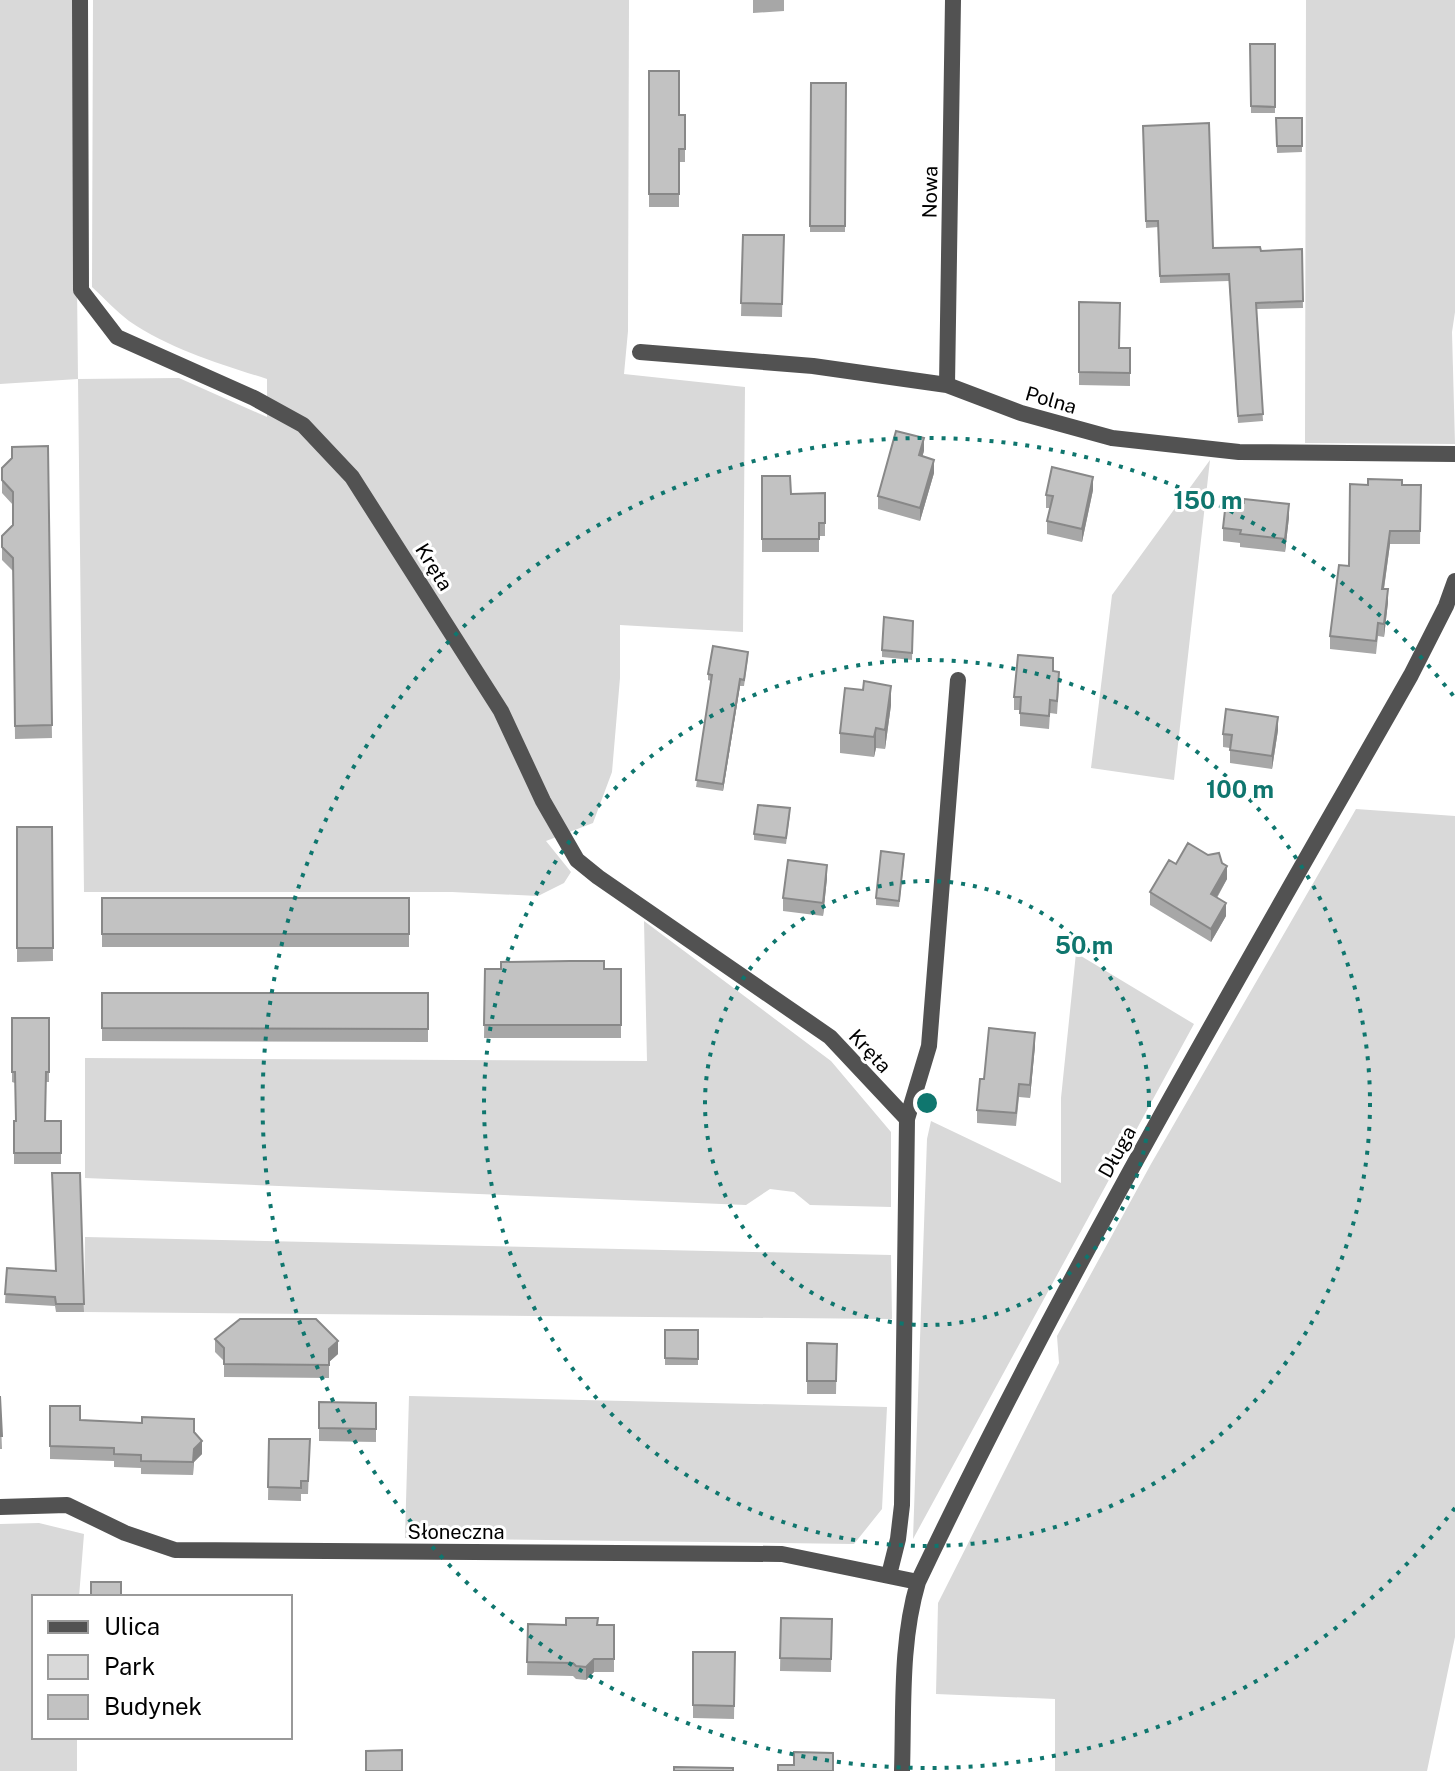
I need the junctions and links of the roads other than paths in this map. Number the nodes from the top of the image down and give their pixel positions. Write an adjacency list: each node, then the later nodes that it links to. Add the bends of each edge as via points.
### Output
1 (80, 0): 8 (street, Kręta, via 81,290 96,312 117,337 303,425 352,477 405,557 501,711 577,860 830,1037)
2 (953, 0): 4 (street, Nowa)
3 (640, 352): 4 (street, Polna, via 813,366)
4 (947, 385): 5 (street, Polna, via 1021,413 1112,438 1239,452)
5 (1455, 454)
6 (1455, 581): 11 (street, Długa, via 1411,675 1027,1362)
7 (958, 680): 8 (street, Kręta, via 929,1046)
8 (907, 1119): 10 (street, Kręta, via 902,1505)
9 (0, 1507): 10 (street, Słoneczna, via 67,1505 175,1550 782,1554)
10 (889, 1575): 11 (street, Słoneczna)
11 (918, 1582): 12 (street, Długa, via 905,1663)
12 (902, 1771)

